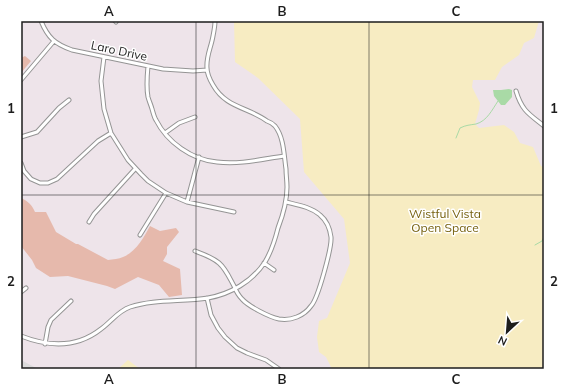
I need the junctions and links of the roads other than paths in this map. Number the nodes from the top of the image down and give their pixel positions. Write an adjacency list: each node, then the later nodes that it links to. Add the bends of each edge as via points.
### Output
1 (41, 21): 3 (street, Laro Drive)
2 (215, 21): 6 (street, via 207,55)
3 (54, 41): 4 (street, Laro Drive, via 72,50); 7 (street)
4 (104, 56): 5 (street, Laro Drive); 12 (street, via 101,81 104,109)
5 (148, 66): 6 (street, Laro Drive, via 178,71); 13 (street, via 148,98 156,120)
6 (207, 70): 15 (street, via 214,87 226,101 260,116 274,126 282,140)
7 (21, 80)
8 (516, 91): 11 (street, via 525,111)
9 (69, 100): 14 (street, via 37,132)
10 (195, 117): 13 (street, via 179,123)
11 (544, 126)
12 (111, 133): 17 (street, via 98,141 57,179 48,183 31,179); 18 (street)
13 (165, 133): 16 (street, via 174,143)
14 (21, 137)
15 (284, 156): 16 (street, via 235,163); 21 (street, via 288,186)
16 (199, 158): 20 (street)
17 (21, 163)
18 (135, 169): 19 (street); 23 (street)
19 (166, 193): 20 (street); 24 (street)
20 (187, 202): 22 (street)
21 (286, 202): 26 (street); 29 (street, via 307,208 321,216 328,225 330,248 316,298 301,316 280,319 247,304)
22 (234, 212)
23 (89, 222)
24 (140, 234)
25 (195, 251): 29 (street, via 220,264)
26 (264, 263): 27 (street); 29 (street, via 252,277)
27 (274, 270)
28 (26, 288): 30 (street)
29 (235, 289): 31 (street)
30 (21, 292)
31 (207, 298): 34 (street, via 138,304 119,313 102,329 87,338 65,344); 35 (street, via 211,315 225,337 237,348 266,360)
32 (70, 301): 34 (street, via 51,320)
33 (21, 336): 34 (street)
34 (45, 344)
35 (279, 369)

